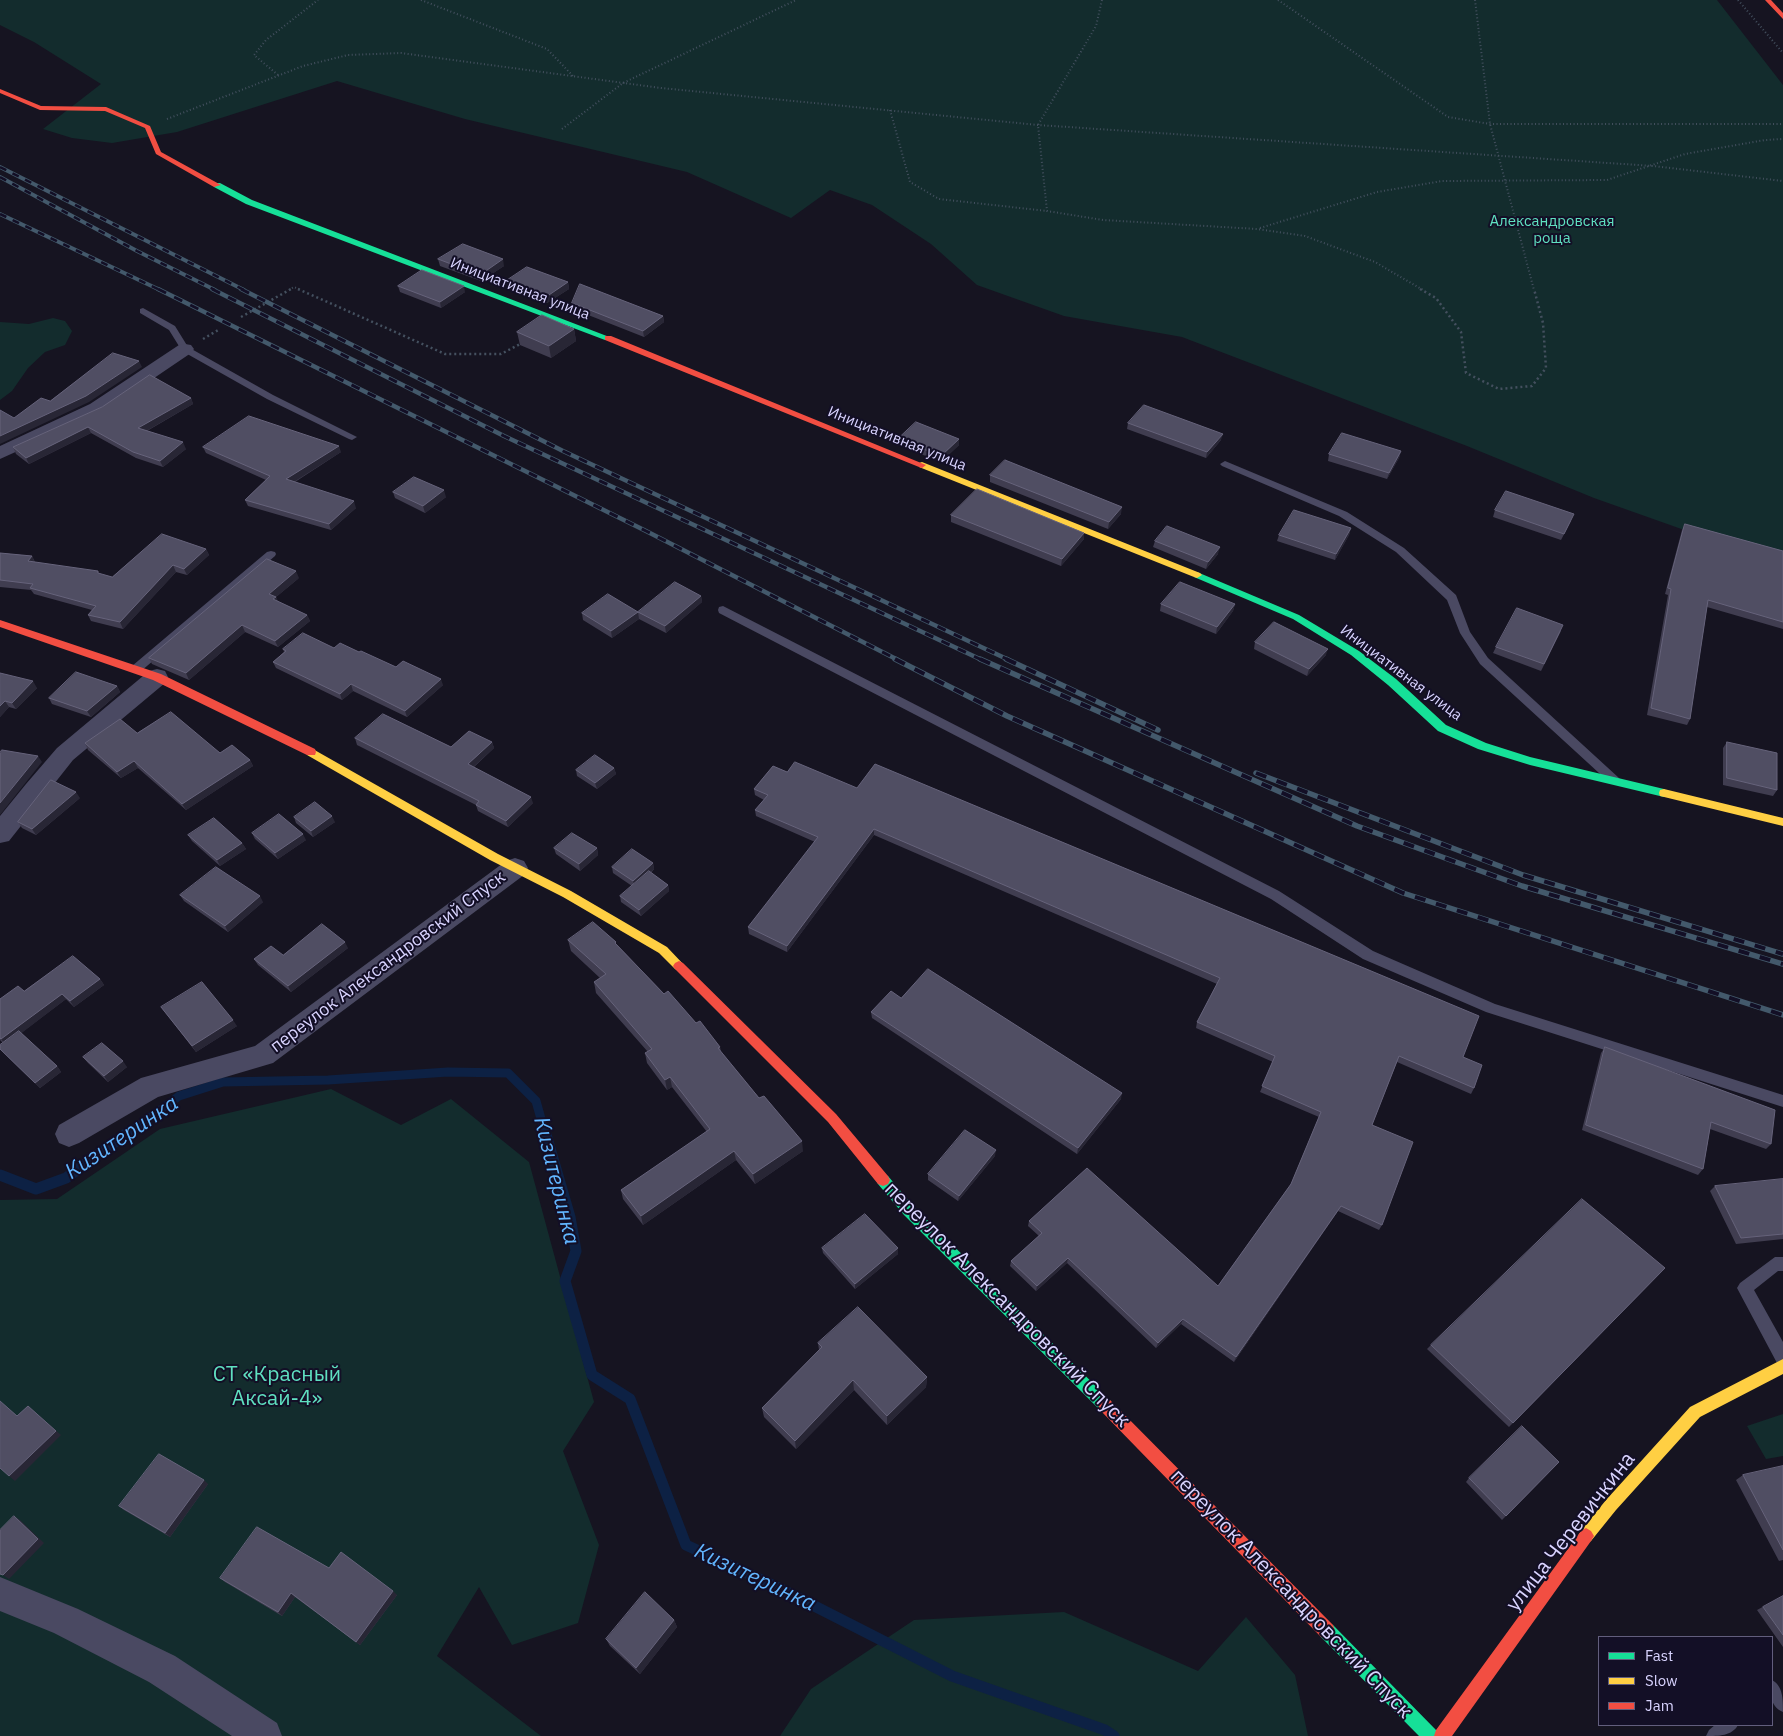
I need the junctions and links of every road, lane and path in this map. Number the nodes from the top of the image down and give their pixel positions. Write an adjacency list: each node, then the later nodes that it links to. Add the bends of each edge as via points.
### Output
1 (318, 0): 11 (path, via 259,45 254,55)
2 (421, 0): 12 (path, via 547,49)
3 (796, 0): 13 (path)
4 (1102, 0): 18 (path, via 1096,26)
5 (1278, 0): 16 (path, via 1448,116)
6 (1475, 0): 16 (path)
7 (1738, 0): 10 (path)
8 (1768, 0): 9 (street)
9 (1783, 17)
10 (1783, 53)
11 (279, 75): 12 (path, via 348,55 401,53); 19 (path)
12 (573, 76): 13 (path)
13 (623, 83): 15 (path); 20 (path)
14 (0, 92): 19 (street, via 40,108 106,110)
15 (890, 110): 18 (path); 26 (path, via 910,182 939,199)
16 (1490, 124): 17 (path); 22 (path)
17 (1783, 124)
18 (1038, 125): 22 (path); 26 (path)
19 (148, 127): 30 (street, Инициативная улица, via 158,153 249,202)
20 (562, 129)
21 (1783, 139): 23 (path, via 1685,154)
22 (1498, 155): 23 (path); 24 (path)
23 (1653, 166): 24 (path, via 1606,180); 25 (path)
24 (1505, 180): 27 (path, via 1442,181 1376,192); 27 (path, via 1543,323 1546,368 1532,386 1499,389 1466,373 1461,332 1436,298 1375,262 1305,236)
25 (1783, 181)
26 (1048, 211): 27 (path, via 1103,220)
27 (1257, 228)
28 (143, 312): 31 (lane, via 172,328)
29 (241, 318): 30 (path, via 294,288 446,354 501,354)
30 (562, 320): 39 (street, Инициативная улица, via 1296,617 1355,653 1442,728 1482,746 1530,761)
31 (185, 349): 32 (lane, via 270,397); 33 (street, via 97,408)
32 (352, 437)
33 (0, 453)
34 (1225, 464): 39 (lane, via 1343,514 1400,550 1452,598 1464,633 1484,661)
35 (271, 554): 38 (lane)
36 (723, 610): 43 (lane, via 1275,895 1368,954 1491,1008)
37 (0, 623): 38 (street, переулок Александровский Спуск)
38 (146, 673): 41 (street, via 66,754); 42 (street, переулок Александровский Спуск, via 302,747)
39 (1616, 782): 40 (street, Инициативная улица)
40 (1783, 822)
41 (0, 834)
42 (515, 868): 44 (street, переулок Александровский Спуск, via 263,1055 151,1087); 53 (street, переулок Александровский Спуск, via 663,950 832,1118 909,1211 1077,1376)
43 (1783, 1101)
44 (69, 1134)
45 (1783, 1264): 46 (lane, via 1775,1264 1745,1288)
46 (1783, 1358)
47 (1783, 1366): 54 (street, улица Черевичкина, via 1695,1412 1611,1505 1558,1573)
48 (0, 1594): 52 (street, via 66,1621 162,1669)
49 (1773, 1690): 50 (lane)
50 (1783, 1703)
51 (1728, 1726): 55 (lane)
52 (264, 1736)
53 (1430, 1736)
54 (1442, 1736)
55 (1715, 1736)

